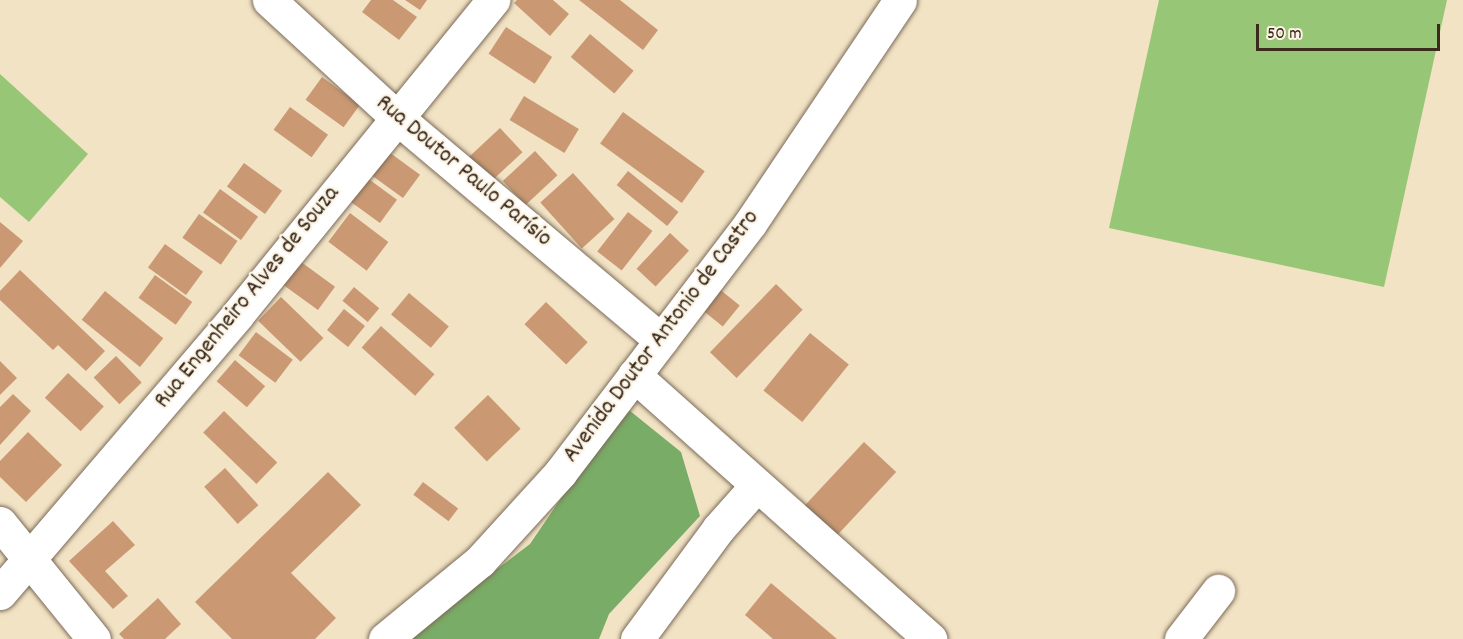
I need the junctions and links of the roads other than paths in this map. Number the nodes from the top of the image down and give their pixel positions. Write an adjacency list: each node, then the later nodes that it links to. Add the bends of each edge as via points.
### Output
1 (269, 0): 4 (street, Rua Doutor Paulo Parísio)
2 (493, 0): 4 (street, Rua Engenheiro Alves de Souza)
3 (900, 0): 5 (street, Avenida Doutor Antonio de Castro, via 751,222)
4 (395, 116): 5 (street, Rua Doutor Paulo Parísio); 9 (street, Rua Engenheiro Alves de Souza, via 238,314)
5 (661, 340): 6 (street, Avenida Doutor Antonio de Castro)
6 (634, 375): 7 (street); 13 (street, Avenida Doutor Antonio de Castro, via 520,520 437,599)
7 (756, 486): 14 (street, via 718,529); 15 (street)
8 (0, 523): 9 (street)
9 (29, 559): 11 (street, Rua Engenheiro Alves de Souza); 12 (street)
10 (1218, 591): 16 (street)
11 (0, 593)
12 (94, 639)
13 (385, 639)
14 (637, 639)
15 (930, 639)
16 (1181, 639)

